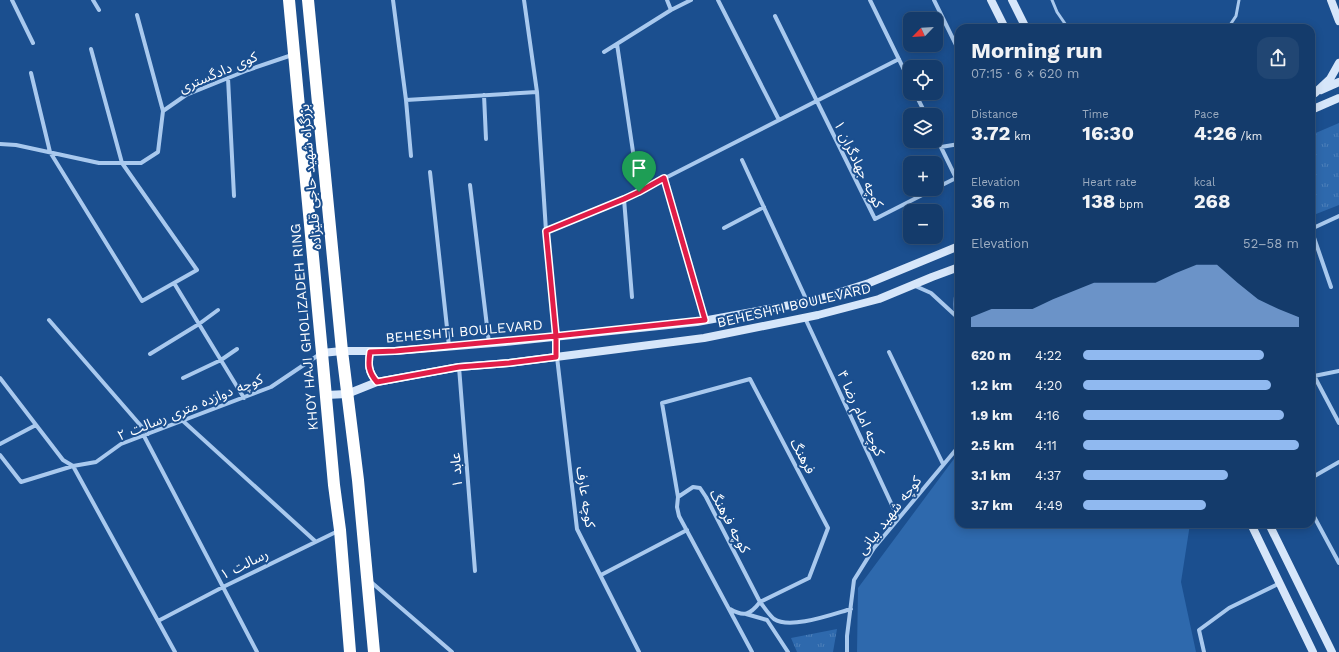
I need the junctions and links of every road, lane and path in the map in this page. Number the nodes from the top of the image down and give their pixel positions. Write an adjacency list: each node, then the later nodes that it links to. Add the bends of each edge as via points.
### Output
1 (12, 0): 26 (street)
2 (93, 0): 17 (street)
3 (289, 0): 31 (highway, KHOY HAJI GHOLIZADEH RING)
4 (308, 0): 90 (highway, بزرگراه شهید حاجی قلیزاده)
5 (393, 0): 43 (street)
6 (524, 0): 39 (street, کوچه عارف)
7 (667, 0): 18 (street)
8 (691, 0): 18 (street)
9 (718, 0): 47 (street)
10 (870, 0): 32 (street)
11 (934, 0): 27 (street)
12 (992, 0): 22 (main road)
13 (1012, 0): 23 (main road)
14 (1052, 0): 24 (lane)
15 (1239, 0): 25 (lane, via 1236,16)
16 (1331, 0): 21 (main road)
17 (99, 10)
18 (671, 10): 28 (street)
19 (137, 16): 46 (street)
20 (775, 16): 44 (street)
21 (1339, 21)
22 (1003, 24)
23 (1024, 24)
24 (1065, 24)
25 (1231, 24)
26 (33, 43)
27 (955, 43)
28 (617, 44): 30 (street); 63 (street)
29 (91, 49): 56 (street)
30 (604, 52)
31 (294, 54): 36 (street, کوی دادگستری); 93 (highway, KHOY HAJI GHOLIZADEH RING)
32 (899, 59): 34 (street); 44 (street)
33 (1339, 63): 38 (main road, via 1330,79)
34 (903, 67)
35 (31, 73): 53 (street)
36 (228, 78): 46 (street, کوی دادگستری, via 186,96); 64 (street)
37 (1339, 82): 40 (main road)
38 (1315, 91)
39 (537, 92): 41 (street); 71 (street, کوچه عارف)
40 (1315, 92)
41 (484, 95): 43 (street); 48 (street)
42 (1339, 98): 45 (main road)
43 (406, 100): 54 (street)
44 (816, 100): 47 (street); 65 (street, کوچه جهادگران ۱, via 875,219)
45 (1315, 108)
46 (163, 111): 56 (street, via 158,152 141,163)
47 (779, 120): 59 (street)
48 (486, 139)
49 (0, 144): 53 (street)
50 (955, 144): 51 (street)
51 (943, 146)
52 (942, 148): 58 (street, کوچه جهادگران ۱)
53 (50, 152): 56 (street, via 99,163); 75 (street, via 142,300)
54 (411, 156)
55 (742, 160): 67 (street)
56 (122, 163): 75 (street, via 197,270)
57 (430, 172): 88 (street)
58 (955, 176)
59 (664, 178): 63 (street); 84 (street)
60 (955, 179): 62 (street, کوچه جهادگران ۱)
61 (470, 185): 87 (street)
62 (943, 185)
63 (639, 192): 66 (street)
64 (234, 196)
65 (921, 196)
66 (624, 199): 71 (street); 78 (street)
67 (764, 207): 70 (street); 79 (street)
68 (1339, 216): 69 (street)
69 (1315, 227)
70 (724, 228)
71 (546, 231): 86 (street, کوچه عارف)
72 (1315, 241): 77 (street)
73 (955, 248): 79 (main road, BEHESHTI BOULEVARD, via 869,283)
74 (955, 269): 76 (main road, BEHESHTI BOULEVARD)
75 (174, 283): 85 (street)
76 (912, 285): 81 (street, via 931,293); 82 (main road, BEHESHTI BOULEVARD, via 879,300)
77 (1331, 287)
78 (632, 297)
79 (807, 301): 84 (main road, BEHESHTI BOULEVARD)
80 (218, 310): 85 (street)
81 (955, 315)
82 (804, 318): 95 (main road, BEHESHTI BOULEVARD, via 704,338); 119 (street, کوچه امام رضا ۴)
83 (49, 320): 110 (street)
84 (705, 320): 86 (main road, BEHESHTI BOULEVARD)
85 (199, 324): 94 (street); 96 (street)
86 (556, 336): 87 (main road, BEHESHTI BOULEVARD); 95 (street, کوچه عارف)
87 (489, 343): 88 (main road, BEHESHTI BOULEVARD)
88 (449, 347): 91 (main road, BEHESHTI BOULEVARD)
89 (237, 349): 96 (street)
90 (342, 351): 91 (main road, BEHESHTI BOULEVARD); 93 (main road, BEHESHTI BOULEVARD); 104 (highway, بزرگراه شهید حاجی قلیزاده)
91 (370, 352): 103 (main road, via 368,364 371,375)
92 (889, 352): 115 (street)
93 (322, 353): 105 (highway, KHOY HAJI GHOLIZADEH RING); 106 (street, کوچه دوازده متری رسالت ۲, via 271,387)
94 (150, 354)
95 (556, 357): 97 (main road, BEHESHTI BOULEVARD); 128 (street, کوچه عارف, via 577,529)
96 (221, 360): 101 (street); 106 (street)
97 (459, 367): 103 (main road, BEHESHTI BOULEVARD); 127 (street, عابد ۱)
98 (1339, 370): 99 (street)
99 (1315, 376)
100 (0, 378): 109 (street)
101 (183, 378)
102 (1315, 378): 108 (street)
103 (377, 382): 104 (main road, BEHESHTI BOULEVARD)
104 (347, 394): 105 (main road, BEHESHTI BOULEVARD); 129 (highway)
105 (326, 396): 123 (highway, KHOY HAJI GHOLIZADEH RING)
106 (244, 398): 107 (street, کوچه دوازده متری رسالت ۲)
107 (182, 421): 110 (street, کوچه دوازده متری رسالت ۲); 125 (street)
108 (1339, 423)
109 (36, 425): 111 (street); 116 (street, via 63,460)
110 (146, 435): 116 (street, کوچه دوازده متری رسالت ۲, via 122,444 96,462); 131 (street)
111 (0, 444)
112 (955, 451): 115 (street, کوچه شهید بیانی)
113 (0, 455): 116 (street, کوچه دوازده متری رسالت ۲, via 21,482)
114 (1339, 462): 117 (street)
115 (944, 464): 119 (street, کوچه شهید بیانی)
116 (73, 466): 136 (street)
117 (1315, 476)
118 (678, 497): 124 (street, via 679,516); 132 (street, کوچه فرهنگ, via 693,487 700,488); 132 (street, فرهنگ, via 662,402 750,379 828,528 809,578)
119 (898, 518): 134 (street, کوچه شهید بیانی, via 874,548 854,580)
120 (1315, 518): 126 (street)
121 (1253, 528): 130 (main road)
122 (1271, 528): 148 (main road)
123 (340, 530): 125 (street, رسالت ۱); 139 (highway, KHOY HAJI GHOLIZADEH RING)
124 (687, 530): 128 (street); 133 (street)
125 (315, 541): 131 (street, رسالت ۱)
126 (1339, 563)
127 (475, 571)
128 (601, 574): 142 (street, کوچه عارف)
129 (367, 579): 140 (highway); 141 (street)
130 (1280, 583): 146 (street, via 1229,608 1199,630); 147 (main road)
131 (222, 585): 136 (street, رسالت ۱); 138 (street)
132 (760, 602): 134 (street, via 774,619 788,623 821,618); 135 (street, via 755,609)
133 (730, 609): 135 (street, via 739,614); 143 (street)
134 (851, 609): 145 (street, کوچه شهید بیانی)
135 (746, 614): 144 (street, via 767,620)
136 (158, 621): 137 (street)
137 (174, 652)
138 (257, 652)
139 (350, 652)
140 (374, 652)
141 (452, 652)
142 (639, 652)
143 (752, 652)
144 (788, 652)
145 (847, 652)
146 (1204, 652)
147 (1314, 652)
148 (1332, 652)

